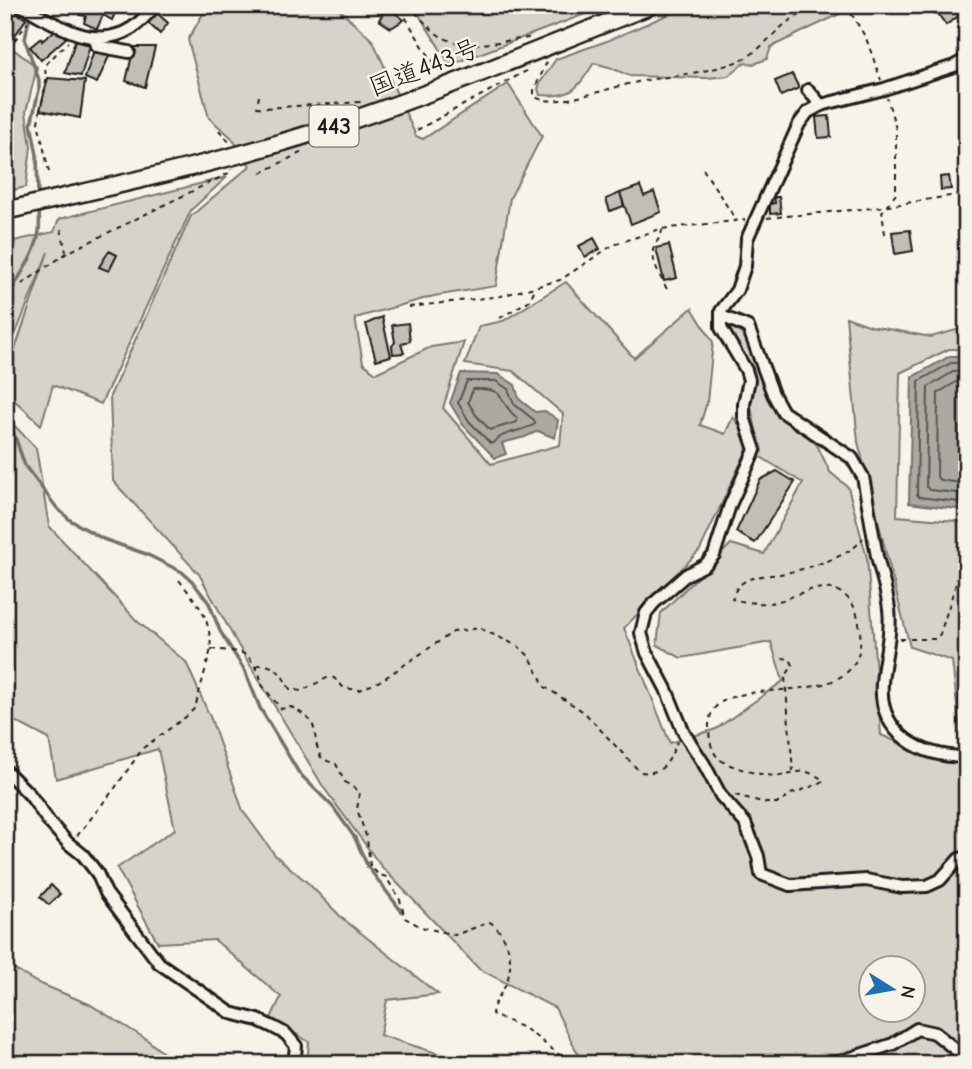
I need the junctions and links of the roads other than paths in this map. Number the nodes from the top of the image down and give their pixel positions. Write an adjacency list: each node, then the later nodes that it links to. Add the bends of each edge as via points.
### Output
1 (20, 5): 4 (street)
2 (156, 5): 4 (street, via 133,27 114,37)
3 (652, 5): 9 (highway, 国道443号 / 443, via 384,110 304,136 235,157)
4 (95, 39): 5 (street, via 97,46)
5 (129, 52)
6 (967, 59): 8 (street, via 884,89)
7 (808, 90): 8 (street)
8 (821, 105): 10 (street, via 799,124 747,239 737,290)
9 (5, 211)
10 (721, 316): 11 (street, via 748,327 783,412 852,458 863,477 889,609 882,704 893,726 912,745 928,752); 13 (street, via 721,328 749,380 744,417 755,450 714,555 654,604 643,621 643,643 684,733 721,796 745,823 761,874 790,885 866,880 927,886)
11 (967, 757)
12 (5, 770): 14 (street, via 83,855 159,963 231,1013 286,1034 296,1046)
13 (967, 857)
14 (294, 1064)
15 (833, 1064): 16 (street, via 892,1044 917,1029 935,1033 966,1058)
16 (966, 1064)

